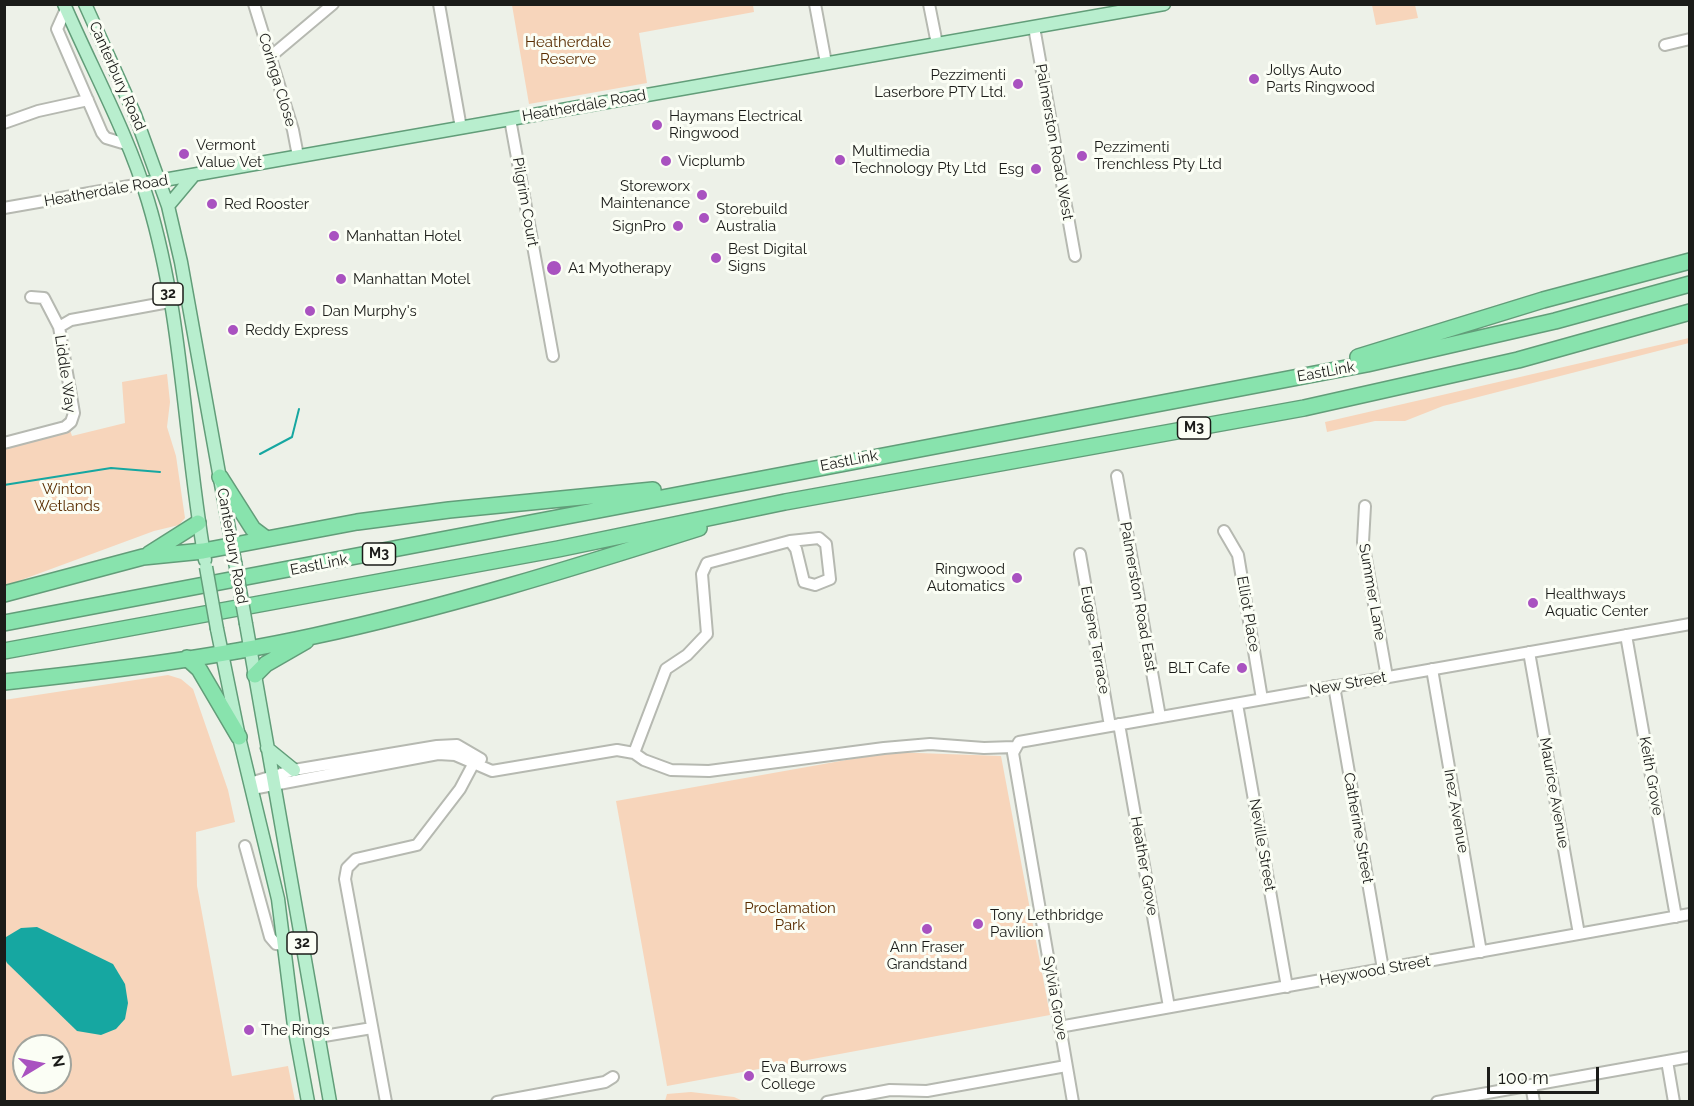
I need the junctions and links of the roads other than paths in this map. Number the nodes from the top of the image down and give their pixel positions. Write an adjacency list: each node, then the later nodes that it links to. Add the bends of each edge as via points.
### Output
1 (85, 4): 22 (main road, Canterbury Road / 32)
2 (254, 4): 13 (street, Coringa Close)
3 (333, 4): 13 (street)
4 (438, 4): 18 (street)
5 (815, 4): 14 (street)
6 (929, 4): 11 (street)
7 (1164, 4): 9 (main road, Heatherdale Road)
8 (65, 7): 15 (street, Canterbury Road, via 57,29); 19 (main road, Canterbury Road / 32)
9 (1034, 27): 11 (main road, Heatherdale Road); 27 (street, Palmerston Road West)
10 (1689, 39): 12 (street)
11 (937, 44): 14 (main road, Heatherdale Road)
12 (1665, 45)
13 (270, 57): 20 (street, Coringa Close)
14 (826, 63): 16 (main road, Heatherdale Road)
15 (88, 100): 17 (street); 19 (street, Canterbury Road, via 106,138)
16 (510, 119): 18 (main road, Heatherdale Road); 37 (street, Pilgrim Court)
17 (4, 123)
18 (460, 128): 20 (main road, Heatherdale Road)
19 (126, 144): 23 (main road, Canterbury Road / 32)
20 (298, 156): 21 (main road, Heatherdale Road)
21 (194, 175): 22 (main road, Heatherdale Road); 24 (main road)
22 (160, 181): 23 (main road, Heatherdale Road); 24 (main road, Canterbury Road / 32)
23 (141, 184): 25 (street, Heatherdale Road); 32 (main road, Canterbury Road / 32)
24 (168, 206): 41 (main road, Canterbury Road / 32)
25 (4, 208)
26 (1689, 254): 29 (highway)
27 (1075, 256)
28 (1689, 261): 29 (highway)
29 (1626, 277): 38 (highway)
30 (1689, 284): 38 (highway, EastLink / M3, via 1462,343)
31 (31, 297): 35 (street, Liddle Way, via 44,298)
32 (170, 302): 35 (street, Liddle Way, via 71,320); 45 (main road, Canterbury Road / 32)
33 (1689, 312): 36 (highway, EastLink / M3)
34 (1689, 324): 36 (highway)
35 (59, 327): 39 (street, Liddle Way, via 74,413 71,422 65,427)
36 (1600, 339): 43 (highway, EastLink / M3, via 1304,408)
37 (553, 356)
38 (1284, 380): 42 (highway, EastLink / M3)
39 (4, 442)
40 (1117, 476): 70 (street, Palmerston Road East)
41 (220, 477): 47 (highway, via 253,529); 49 (main road, Canterbury Road / 32)
42 (752, 480): 47 (highway, via 448,510); 54 (highway, EastLink / M3)
43 (786, 502): 57 (highway, via 599,560); 59 (highway, EastLink / M3, via 558,549)
44 (1365, 506): 65 (street, Summer Lane, via 1363,542)
45 (198, 523): 50 (main road, Canterbury Road / 32); 52 (highway)
46 (1224, 531): 68 (street, Elliot Place, via 1238,555)
47 (265, 538): 49 (highway)
48 (790, 541): 48 (street, via 796,549 804,582 815,585 830,579 826,544 819,538); 75 (street, via 707,564 702,574 707,634 666,669)
49 (232, 545): 50 (highway); 58 (main road, Canterbury Road / 32, bridge)
50 (203, 550): 52 (highway); 60 (main road, Canterbury Road / 32, bridge)
51 (1080, 554): 71 (street, Eugene Terrace)
52 (143, 557): 53 (highway)
53 (4, 594)
54 (4, 623)
55 (1689, 624): 56 (street, New Street)
56 (1626, 635): 61 (street, New Street); 82 (street, Keith Grove)
57 (314, 636): 58 (highway); 64 (highway, via 266,664)
58 (250, 647): 60 (highway); 64 (main road, Canterbury Road / 32)
59 (4, 651)
60 (221, 652): 62 (highway); 72 (main road, Canterbury Road / 32)
61 (1529, 652): 63 (street, New Street); 83 (street, Maurice Avenue)
62 (188, 658): 66 (highway); 72 (highway, via 199,669)
63 (1432, 669): 65 (street, New Street); 85 (street, Inez Avenue)
64 (255, 675): 73 (main road, Canterbury Road / 32)
65 (1387, 677): 67 (street, New Street)
66 (4, 682)
67 (1334, 686): 68 (street, New Street); 86 (street, Catherine Street)
68 (1262, 699): 69 (street, New Street)
69 (1237, 704): 70 (street, New Street); 87 (street, Neville Street)
70 (1160, 717): 71 (street, New Street)
71 (1115, 725): 74 (street, New Street, via 1019,742); 88 (street, Heather Grove)
72 (239, 737): 79 (main road, Canterbury Road / 32)
73 (267, 748): 77 (main road); 78 (main road, Canterbury Road / 32)
74 (1014, 750): 75 (street, New Street, via 930,744 709,771 671,770); 91 (street, Sylvia Grove)
75 (634, 753): 76 (street, via 601,751 516,767)
76 (475, 760): 77 (street, via 473,752 457,746 437,746); 78 (street, via 438,754); 92 (street, via 460,789 417,845 356,859 347,868 345,879)
77 (294, 770): 78 (street)
78 (273, 780): 79 (street); 89 (main road, Canterbury Road / 32)
79 (251, 786): 84 (main road, Canterbury Road / 32)
80 (245, 846): 84 (street, via 270,937 276,944)
81 (1689, 914): 82 (street, Heywood Street)
82 (1676, 916): 83 (street, Heywood Street)
83 (1579, 934): 85 (street, Heywood Street)
84 (285, 945): 90 (main road, Canterbury Road / 32)
85 (1481, 952): 86 (street, Heywood Street)
86 (1383, 969): 87 (street, Heywood Street)
87 (1287, 987): 88 (street, Heywood Street)
88 (1169, 1006): 91 (street, Heywood Street)
89 (316, 1022): 90 (main road); 93 (main road, Canterbury Road / 32)
90 (294, 1026): 99 (main road, Canterbury Road / 32)
91 (1059, 1027): 96 (street, Sylvia Grove)
92 (372, 1028): 93 (street); 101 (street)
93 (318, 1037): 100 (main road, Canterbury Road / 32)
94 (1689, 1057): 95 (street)
95 (1667, 1061): 98 (street); 107 (street)
96 (1066, 1066): 103 (street, via 927,1091 890,1090); 104 (street, Sylvia Grove)
97 (613, 1077): 102 (street, via 605,1082)
98 (1531, 1085): 105 (street); 106 (street)
99 (308, 1101)
100 (330, 1101)
101 (386, 1101)
102 (496, 1101)
103 (827, 1101)
104 (1073, 1101)
105 (1437, 1101)
106 (1534, 1101)
107 (1674, 1101)

